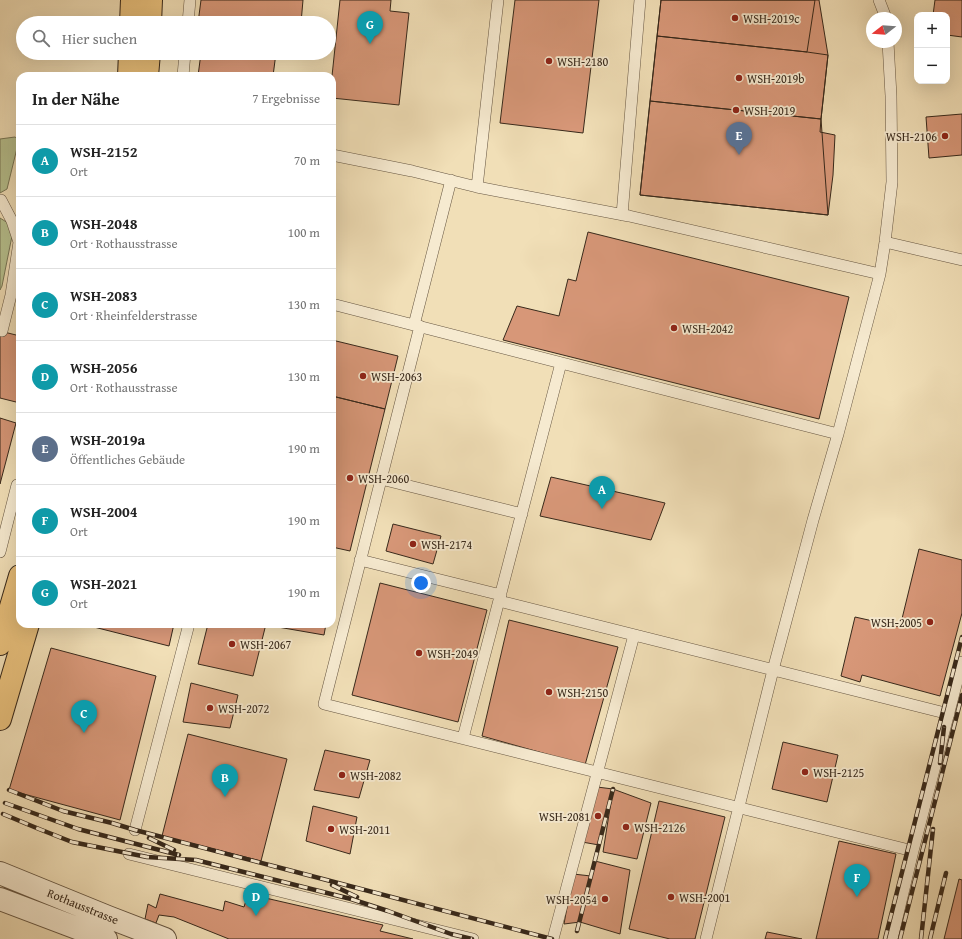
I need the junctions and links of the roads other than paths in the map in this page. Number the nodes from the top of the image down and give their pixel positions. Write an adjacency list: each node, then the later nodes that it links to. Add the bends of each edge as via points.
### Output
1 (132, 0): 8 (main road)
2 (151, 0): 9 (main road)
3 (190, 0): 10 (lane)
4 (498, 0): 20 (lane)
5 (640, 0): 22 (lane)
6 (879, 0): 7 (lane)
7 (884, 12)
8 (131, 16)
9 (150, 16)
10 (189, 16)
11 (888, 48): 24 (lane, via 892,182)
12 (129, 60): 15 (main road)
13 (148, 60): 16 (main road)
14 (184, 60): 17 (lane)
15 (128, 72)
16 (147, 72)
17 (183, 72)
18 (336, 156): 19 (lane)
19 (451, 180): 20 (lane); 30 (lane)
20 (477, 187): 22 (lane)
21 (1, 200): 23 (lane)
22 (622, 215): 27 (lane)
23 (16, 233)
24 (885, 242): 25 (lane); 27 (lane)
25 (962, 260)
26 (16, 262): 28 (lane, via 11,295)
27 (880, 274): 33 (lane)
28 (4, 305): 31 (lane)
29 (336, 305): 30 (lane)
30 (417, 326): 32 (lane); 34 (lane)
31 (2, 331)
32 (561, 363): 33 (lane); 36 (lane)
33 (838, 434): 47 (lane)
34 (381, 479): 36 (lane); 39 (lane)
35 (16, 489): 37 (lane)
36 (522, 514): 41 (lane)
37 (2, 538): 38 (lane)
38 (0, 552)
39 (360, 560): 41 (lane); 50 (lane, via 324,704)
40 (16, 590): 45 (main road)
41 (500, 598): 44 (lane); 50 (lane)
42 (27, 628): 49 (main road)
43 (188, 628): 53 (lane)
44 (634, 635): 47 (lane); 51 (lane)
45 (0, 644)
46 (962, 662): 48 (lane)
47 (773, 670): 48 (lane); 52 (lane)
48 (949, 714): 54 (lane)
49 (0, 720)
50 (463, 738): 51 (lane)
51 (598, 772): 52 (lane); 61 (lane)
52 (740, 808): 54 (lane); 62 (lane)
53 (135, 830)
54 (913, 852): 63 (lane)
55 (129, 854): 60 (lane)
56 (0, 873): 59 (street, Rothausstrasse)
57 (0, 899): 58 (street, Rothausstrasse)
58 (106, 939)
59 (165, 939)
60 (473, 939)
61 (553, 939)
62 (706, 939)
63 (892, 939)

